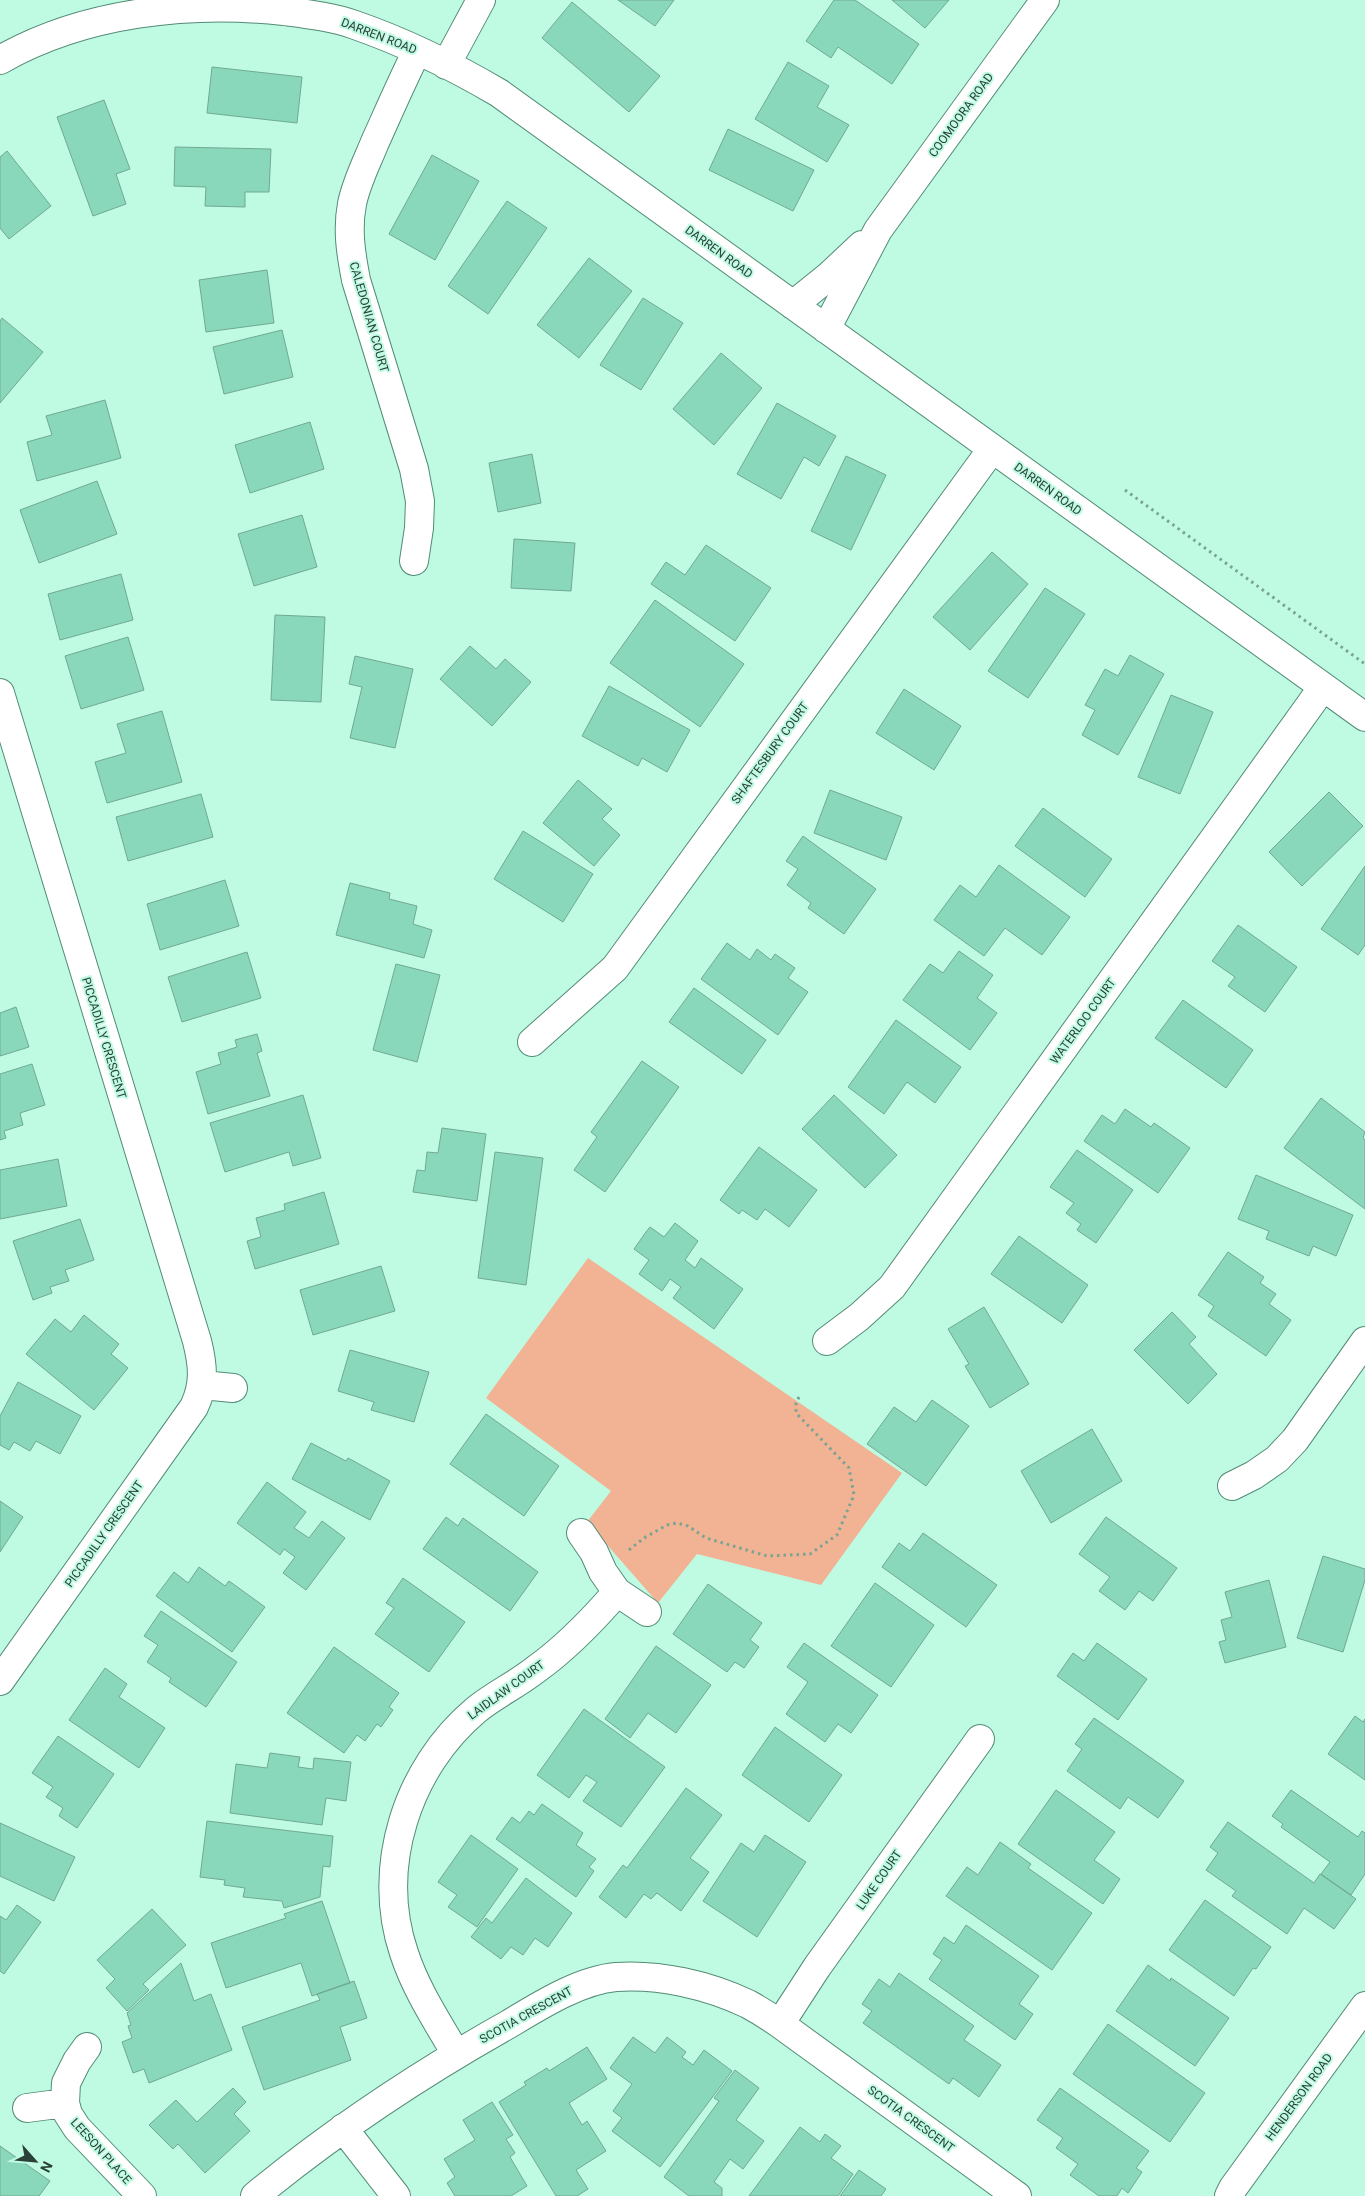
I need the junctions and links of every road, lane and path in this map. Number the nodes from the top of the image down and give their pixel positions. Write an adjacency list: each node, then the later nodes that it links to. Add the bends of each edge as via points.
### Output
1 (481, 0): 5 (street)
2 (1045, 0): 6 (street, COOMOORA ROAD)
3 (418, 51): 4 (street, DARREN ROAD, via 354,24 314,15 262,9 208,8 127,15 66,32); 5 (street, DARREN ROAD); 11 (street, CALEDONIAN COURT, via 364,168 352,202 350,224 350,250 356,280 414,469 420,501)
4 (0, 60)
5 (446, 65): 7 (street, DARREN ROAD, via 499,93)
6 (878, 230): 7 (street, COOMOORA ROAD); 8 (street, COOMOORA ROAD)
7 (793, 305): 8 (street, DARREN ROAD)
8 (826, 329): 9 (street, DARREN ROAD)
9 (992, 449): 13 (street, DARREN ROAD); 16 (street, SHAFTESBURY COURT, via 615,968)
10 (1125, 490): 12 (path)
11 (414, 561)
12 (1365, 664)
13 (1323, 687): 15 (street, DARREN ROAD); 17 (street, WATERLOO COURT, via 892,1287)
14 (0, 693): 19 (street, PICCADILLY CRESCENT, via 197,1341 202,1362)
15 (1365, 717)
16 (532, 1042)
17 (827, 1341)
18 (1365, 1341): 22 (street, via 1295,1440 1277,1459)
19 (202, 1385): 20 (street); 27 (street, PICCADILLY CRESCENT, via 194,1407)
20 (233, 1388)
21 (800, 1395): 24 (path, via 796,1413 849,1468 854,1495 837,1535 810,1554 767,1556 706,1538 677,1523 644,1538)
22 (1232, 1486)
23 (581, 1533): 25 (street)
24 (625, 1553)
25 (617, 1592): 26 (street); 32 (street, LAIDLAW COURT, via 564,1648 534,1672 500,1692 454,1730 420,1779 408,1805 398,1837 395,1915 414,1980)
26 (646, 1612)
27 (0, 1681)
28 (980, 1739): 30 (street, LUKE COURT)
29 (1365, 2006): 36 (street, HENDERSON ROAD)
30 (780, 2024): 32 (street, SCOTIA CRESCENT, via 748,2004 706,1988 665,1979 614,1977 577,1987); 40 (street, SCOTIA CRESCENT)
31 (87, 2047): 33 (street, LEESON PLACE, via 66,2083)
32 (456, 2054): 35 (street, SCOTIA CRESCENT)
33 (65, 2103): 34 (street, LEESON PLACE); 37 (street, LEESON PLACE, via 78,2128)
34 (27, 2108)
35 (343, 2128): 38 (street, SCOTIA CRESCENT); 39 (street)
36 (1229, 2193)
37 (142, 2196)
38 (255, 2196)
39 (396, 2196)
40 (1017, 2196)

